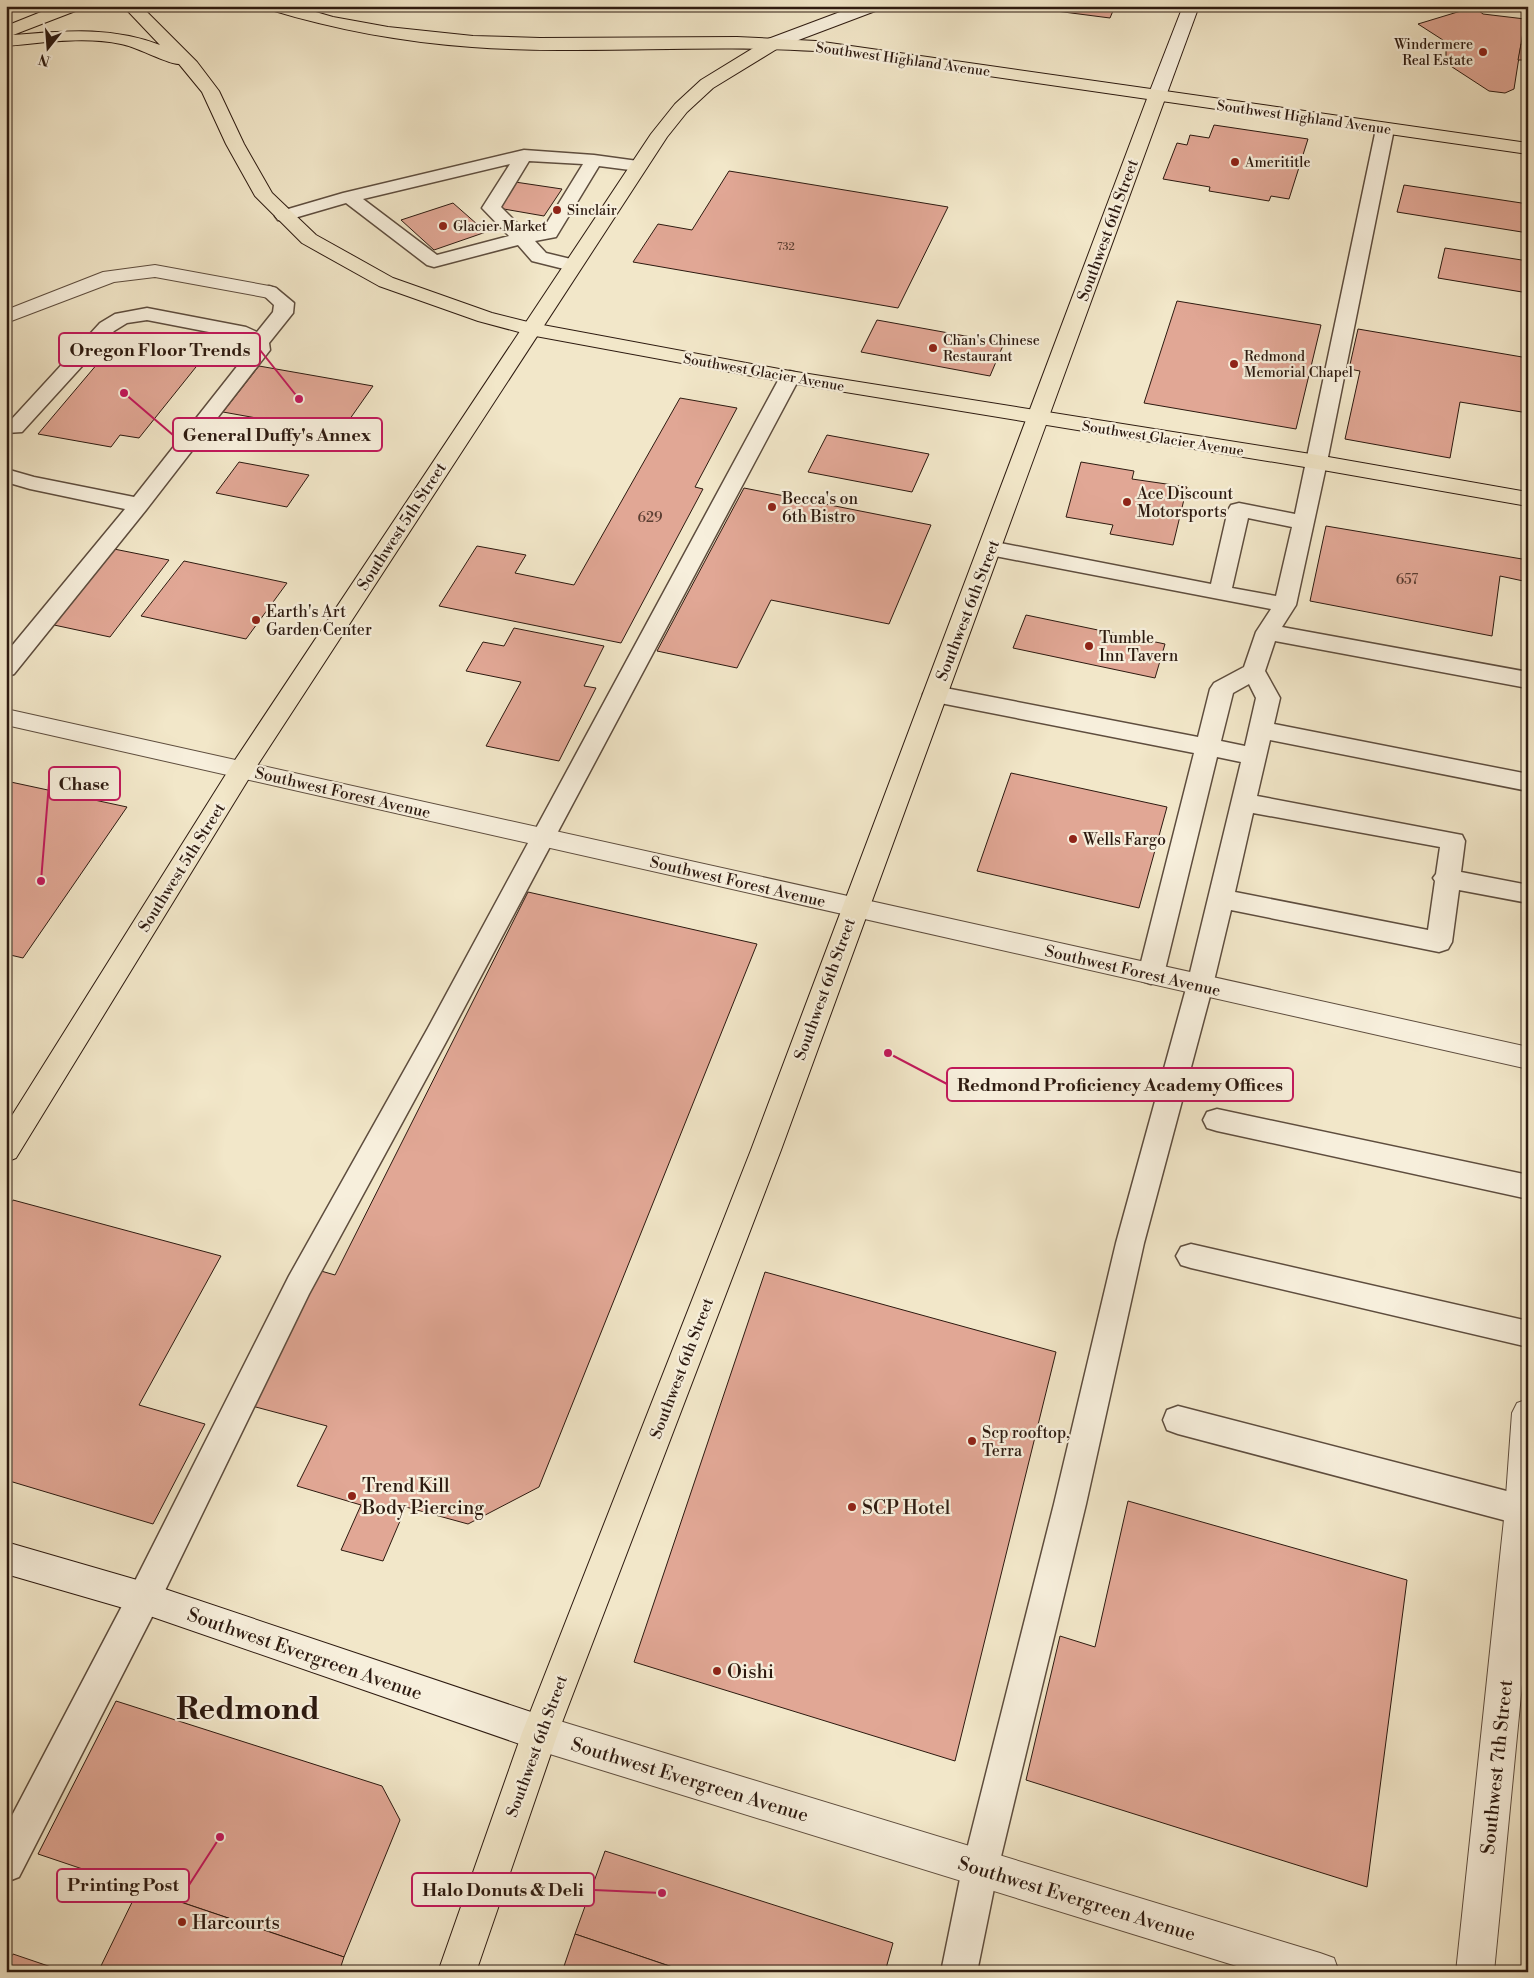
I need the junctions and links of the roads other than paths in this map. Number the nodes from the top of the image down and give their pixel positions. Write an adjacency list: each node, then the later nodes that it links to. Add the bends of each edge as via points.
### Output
1 (72, 6): 7 (main road)
2 (131, 6): 10 (main road, Southwest Glacier Avenue)
3 (277, 6): 6 (main road, Southwest Highland Avenue)
4 (872, 6): 9 (street)
5 (1191, 6): 11 (street, Southwest 6th Street)
6 (307, 12): 9 (main road, Southwest Highland Avenue, via 368,29 436,39 502,43)
7 (6, 32)
8 (6, 41): 10 (main road, via 110,37 163,51)
9 (774, 42): 11 (main road, Southwest Highland Avenue); 16 (main road, Southwest 5th Street, via 707,84 681,108)
10 (192, 66): 18 (main road, Southwest Glacier Avenue, via 210,91 264,196)
11 (1157, 96): 12 (main road, Southwest Highland Avenue); 26 (main road, Southwest 6th Street)
12 (1385, 129): 13 (main road, Southwest Highland Avenue); 28 (lane)
13 (1528, 149)
14 (524, 155): 15 (lane); 17 (lane); 19 (lane, via 491,208)
15 (594, 160): 16 (lane); 19 (lane, via 550,233)
16 (638, 166): 20 (main road, Southwest 5th Street)
17 (349, 197): 18 (lane); 19 (lane, via 434,261)
18 (284, 216): 23 (main road, Southwest Glacier Avenue, via 309,239 386,282 485,317)
19 (522, 238): 20 (lane, via 539,257)
20 (572, 265): 23 (main road, Southwest 5th Street)
21 (269, 292): 22 (street, via 155,271 110,276); 24 (lane, via 284,303 283,313)
22 (10, 318)
23 (530, 329): 25 (main road, Southwest Glacier Avenue); 45 (main road, Southwest 5th Street)
24 (258, 342): 27 (lane, via 246,333 147,314 122,318 107,327); 31 (lane, via 260,350)
25 (790, 377): 26 (main road, Southwest Glacier Avenue); 48 (lane)
26 (1038, 418): 28 (main road, Southwest Glacier Avenue); 33 (main road, Southwest 6th Street)
27 (9, 431)
28 (1316, 462): 30 (main road, Southwest Glacier Avenue); 32 (lane)
29 (6, 475): 31 (lane, via 30,483)
30 (1528, 499)
31 (139, 505): 37 (lane)
32 (1303, 522): 34 (lane, via 1239,510); 35 (lane)
33 (990, 548): 34 (lane); 40 (main road, Southwest 6th Street)
34 (1220, 592): 35 (lane)
35 (1285, 605): 36 (lane)
36 (1267, 632): 38 (lane); 39 (lane)
37 (6, 669)
38 (1254, 671): 42 (lane, via 1268,698); 43 (lane, via 1222,689)
39 (1528, 680)
40 (935, 694): 43 (lane); 52 (main road, Southwest 6th Street)
41 (6, 717): 45 (street, Southwest Forest Avenue)
42 (1261, 730): 44 (lane); 46 (lane)
43 (1207, 747): 44 (lane); 53 (lane)
44 (1254, 756): 47 (lane)
45 (242, 769): 48 (street, Southwest Forest Avenue); 57 (main road, Southwest 5th Street)
46 (1528, 783)
47 (1243, 802): 49 (lane, via 1453,842); 51 (lane)
48 (542, 837): 52 (street, Southwest Forest Avenue); 65 (lane, via 299,1285)
49 (1446, 878): 50 (lane); 51 (lane, via 1439,942)
50 (1528, 894)
51 (1222, 899): 54 (lane)
52 (855, 907): 53 (street, Southwest Forest Avenue); 66 (main road, Southwest 6th Street, via 766,1150)
53 (1151, 974): 54 (street, Southwest Forest Avenue)
54 (1200, 985): 55 (street, Southwest Forest Avenue); 68 (lane, via 1130,1243)
55 (1528, 1058)
56 (1217, 1120): 58 (lane)
57 (6, 1150)
58 (1528, 1186)
59 (1191, 1256): 60 (lane)
60 (1528, 1334)
61 (1528, 1413): 63 (street, Southwest 7th Street)
62 (1178, 1420): 63 (lane)
63 (1522, 1510): 72 (street, Southwest 7th Street)
64 (6, 1558): 65 (street, Southwest Evergreen Avenue)
65 (144, 1598): 66 (street, Southwest Evergreen Avenue); 67 (lane)
66 (540, 1732): 68 (street, Southwest Evergreen Avenue); 69 (main road, Southwest 6th Street)
67 (6, 1864)
68 (980, 1869): 70 (lane); 71 (street, Southwest Evergreen Avenue)
69 (457, 1972)
70 (958, 1972)
71 (1320, 1972)
72 (1475, 1972)

